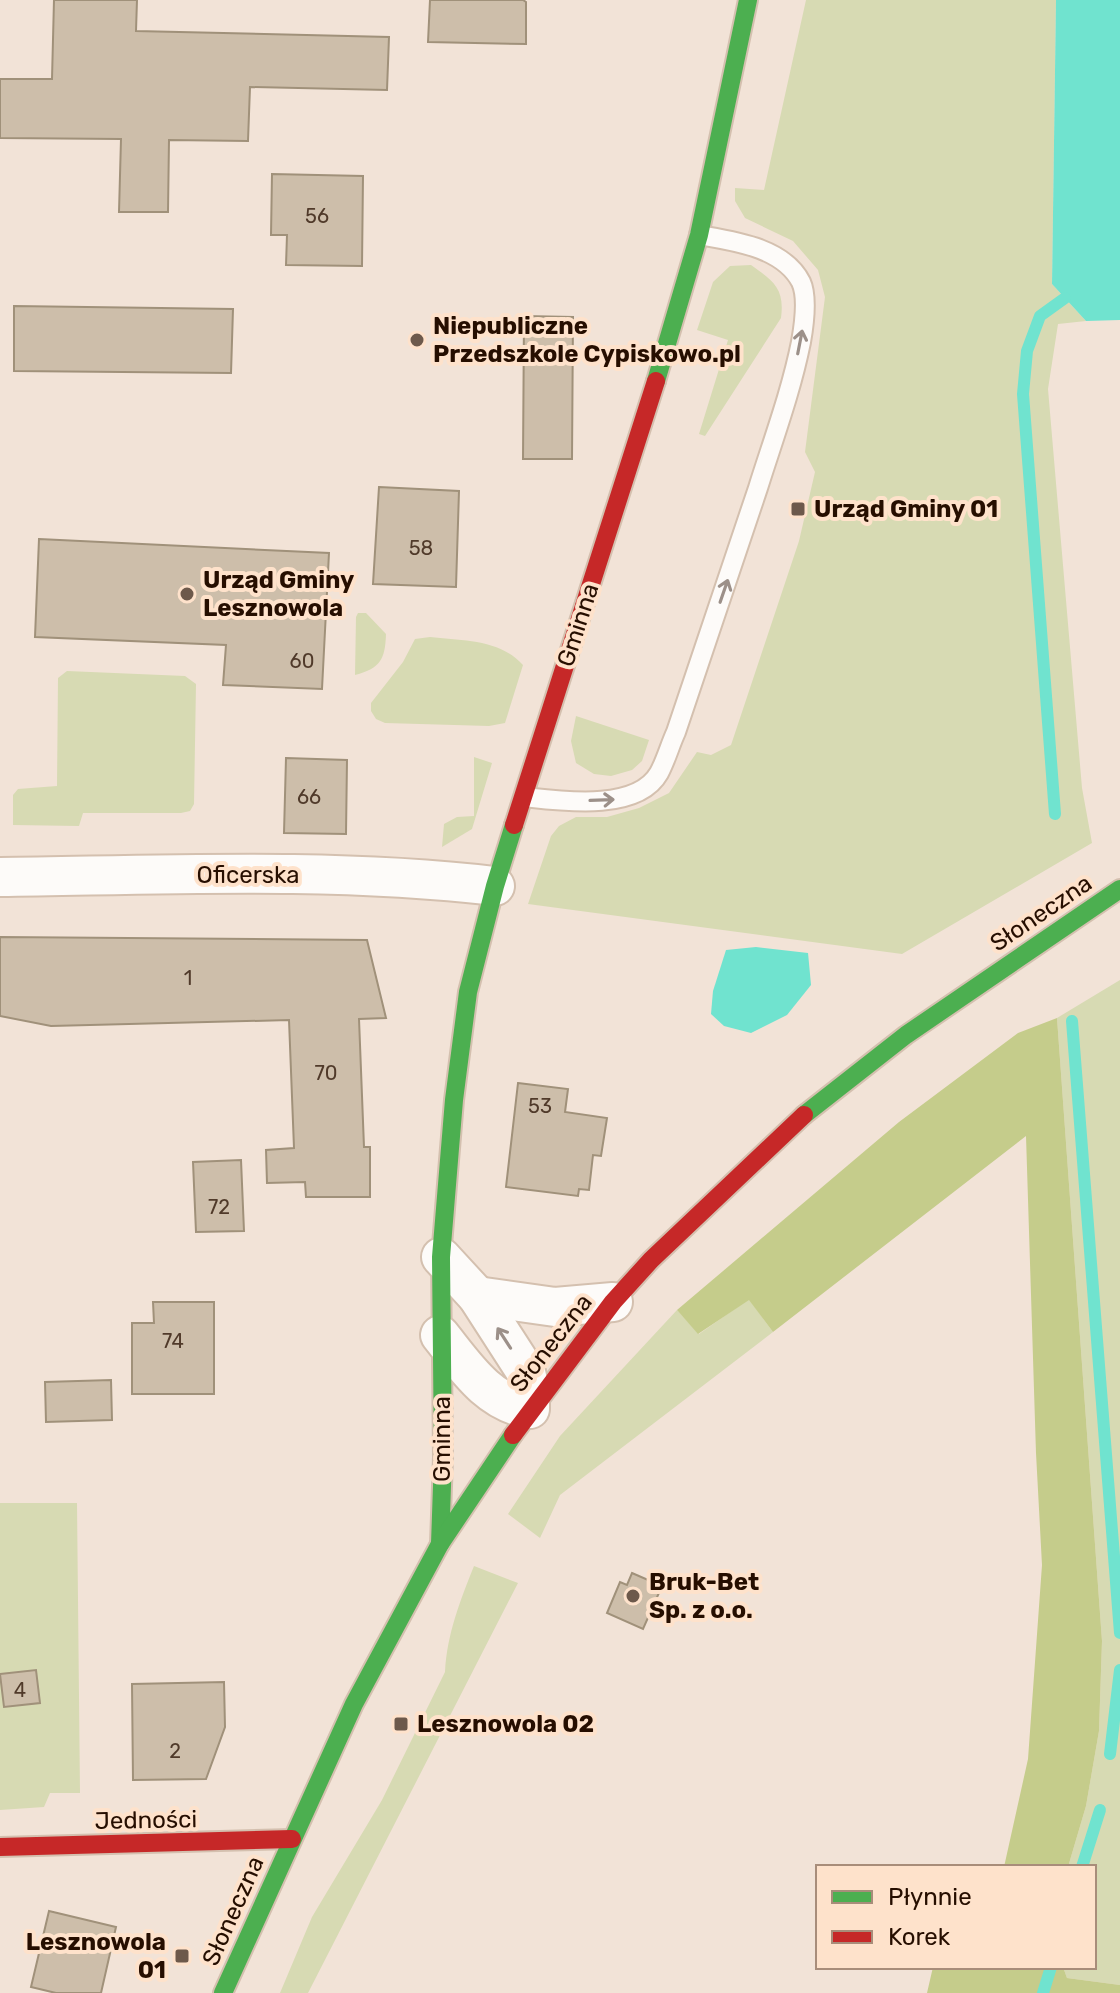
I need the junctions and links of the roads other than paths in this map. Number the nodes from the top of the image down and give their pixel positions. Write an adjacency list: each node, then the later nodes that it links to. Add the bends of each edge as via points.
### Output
1 (748, 0): 2 (street, Gminna)
2 (699, 235): 3 (street, Gminna); 3 (lane, one-way to 2, via 622,799 659,774 782,414 801,340 803,286 782,261 756,248)
3 (524, 797): 5 (street, Gminna)
4 (0, 877): 5 (street, Oficerska, via 253,874)
5 (495, 886): 7 (street, Gminna, via 468,992)
6 (1120, 889): 9 (street, Słoneczna, via 906,1035 811,1108)
7 (441, 1269): 8 (street); 10 (street, Gminna)
8 (477, 1296): 9 (street, via 555,1307); 11 (street, one-way to 8, via 526,1372)
9 (613, 1302): 11 (street, Słoneczna)
10 (440, 1335): 11 (street, Gminna, via 476,1380 501,1401); 12 (street, Gminna)
11 (530, 1409): 12 (street, Słoneczna)
12 (440, 1544): 13 (street, Słoneczna, via 354,1704)
13 (292, 1839): 14 (street, Jedności); 15 (street, Słoneczna)
14 (0, 1847)
15 (223, 1993)

